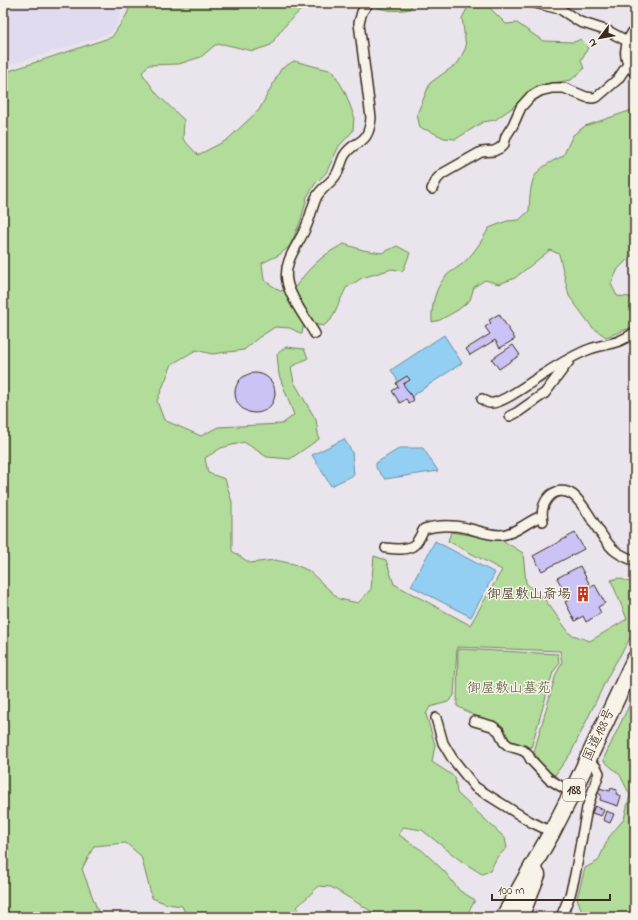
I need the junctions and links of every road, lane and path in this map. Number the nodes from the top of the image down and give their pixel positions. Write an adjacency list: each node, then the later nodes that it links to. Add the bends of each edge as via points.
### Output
1 (535, 3): 4 (street, via 560,9 580,22)
2 (367, 5): 9 (street, via 362,12 360,28 371,118 370,130 366,138 349,149 335,177 316,198 306,228 286,269 289,290)
3 (635, 28): 4 (street)
4 (627, 41): 5 (street)
5 (628, 64): 6 (street); 7 (street, via 618,79 597,97 586,97 564,88 552,88 530,97 521,107 500,148 481,152 442,174)
6 (635, 73)
7 (432, 188)
8 (635, 332): 10 (street, via 620,342 599,346)
9 (315, 334)
10 (573, 357): 11 (street, via 495,403); 12 (street, via 545,393)
11 (482, 399)
12 (510, 416)
13 (386, 548): 14 (street, via 412,546 424,529 431,527 460,527 500,535 511,533 535,519 543,519 544,503 558,491 573,495 614,550)
14 (635, 561)
15 (635, 660): 18 (highway, 国道188号 / 188)
16 (436, 718): 20 (street, via 443,744 475,787)
17 (474, 721): 19 (street, via 492,726 499,731 504,742 527,753 548,779)
18 (588, 761): 19 (highway, 国道188号 / 188); 23 (street, via 596,766 599,773 587,808 570,895)
19 (572, 793): 20 (highway, 国道188号 / 188)
20 (552, 832): 21 (highway, 国道188号 / 188); 22 (highway, 国道188号 / 188)
21 (504, 917)
22 (520, 917)
23 (561, 917)

